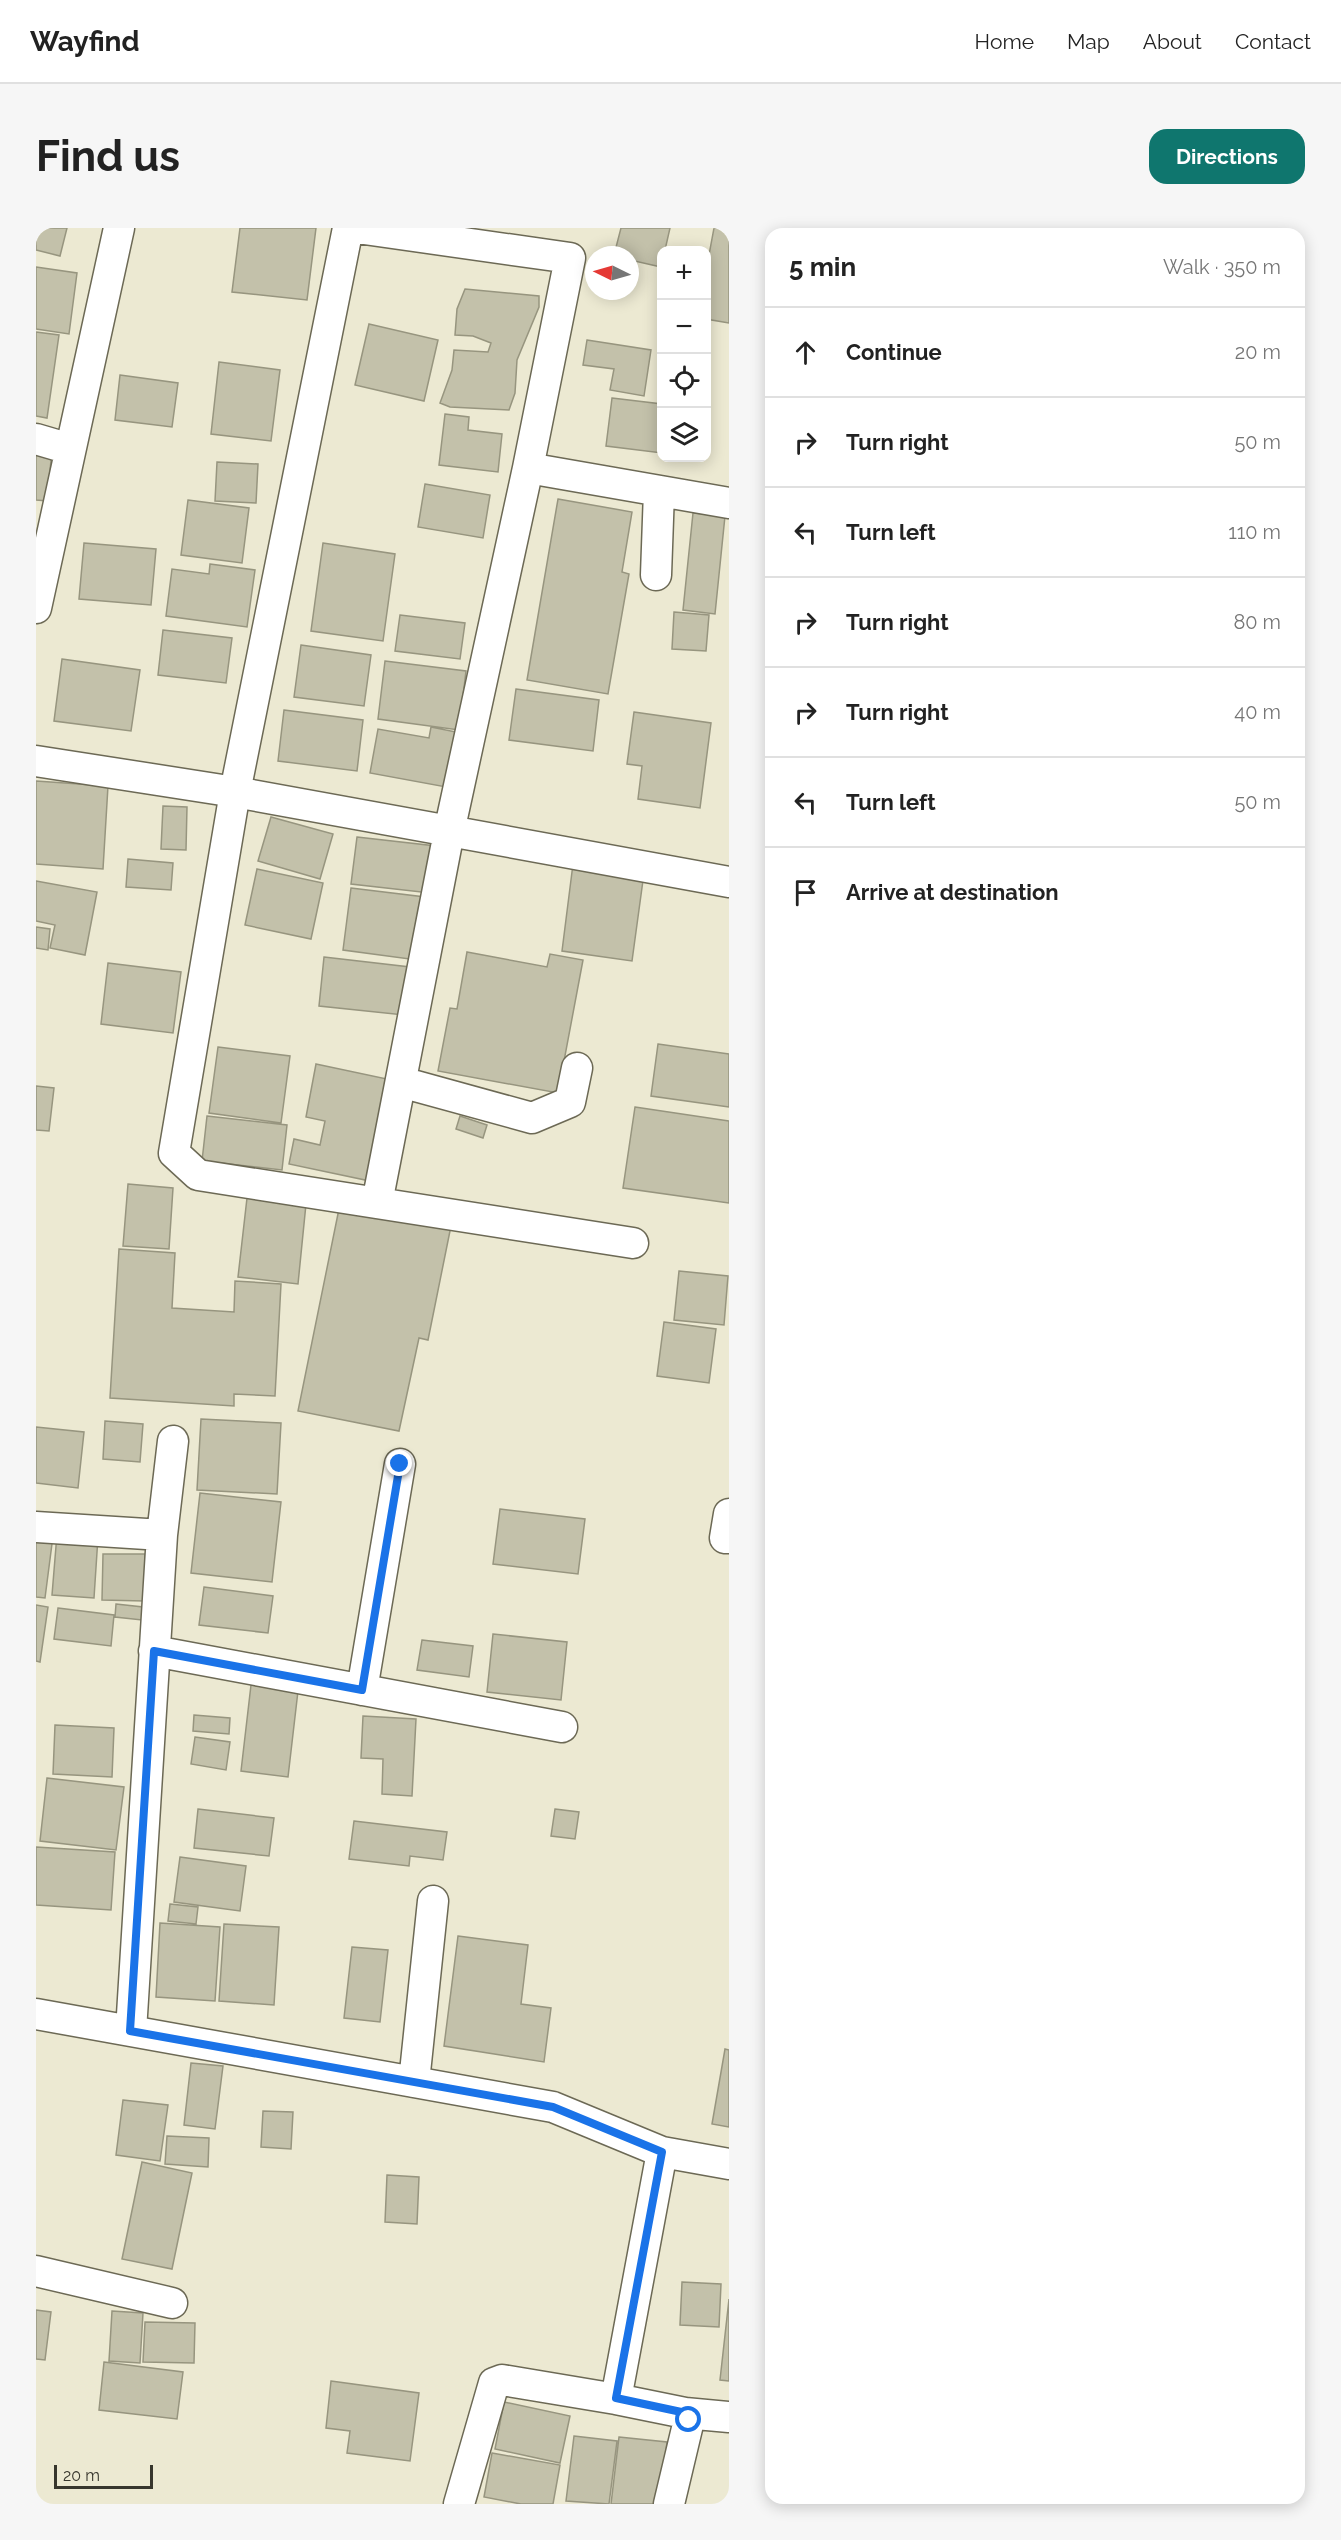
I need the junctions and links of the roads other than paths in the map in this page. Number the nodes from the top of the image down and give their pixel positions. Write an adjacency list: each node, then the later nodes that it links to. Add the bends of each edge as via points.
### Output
1 (119, 228): 5 (street)
2 (348, 228): 12 (street)
3 (357, 228): 6 (street, via 570,258)
4 (36, 439): 5 (street)
5 (70, 449): 10 (street)
6 (528, 468): 7 (street); 13 (street)
7 (659, 491): 8 (street); 9 (street)
8 (729, 504)
9 (656, 575)
10 (36, 608)
11 (36, 760): 12 (street)
12 (235, 792): 13 (street); 17 (street, via 174,1153 198,1175)
13 (449, 832): 14 (street); 16 (street)
14 (729, 882)
15 (577, 1068): 16 (street, via 570,1102 532,1118)
16 (401, 1082): 17 (street)
17 (377, 1203): 18 (street)
18 (633, 1242)
19 (173, 1441): 23 (street)
20 (400, 1464): 26 (street)
21 (729, 1514): 24 (street, via 725,1538)
22 (36, 1527): 23 (street)
23 (162, 1535): 25 (street)
24 (729, 1538)
25 (154, 1651): 26 (street); 30 (street)
26 (362, 1690): 27 (street)
27 (562, 1727)
28 (433, 1901): 31 (street)
29 (36, 2014): 30 (street)
30 (130, 2031): 31 (street)
31 (414, 2082): 32 (street, via 553,2107)
32 (662, 2152): 33 (street); 36 (street)
33 (729, 2164)
34 (36, 2271): 35 (street)
35 (171, 2303)
36 (616, 2398): 37 (street); 39 (street, via 502,2380 494,2383)
37 (686, 2413): 38 (street); 40 (street, via 689,2420)
38 (729, 2417)
39 (459, 2504)
40 (669, 2504)

